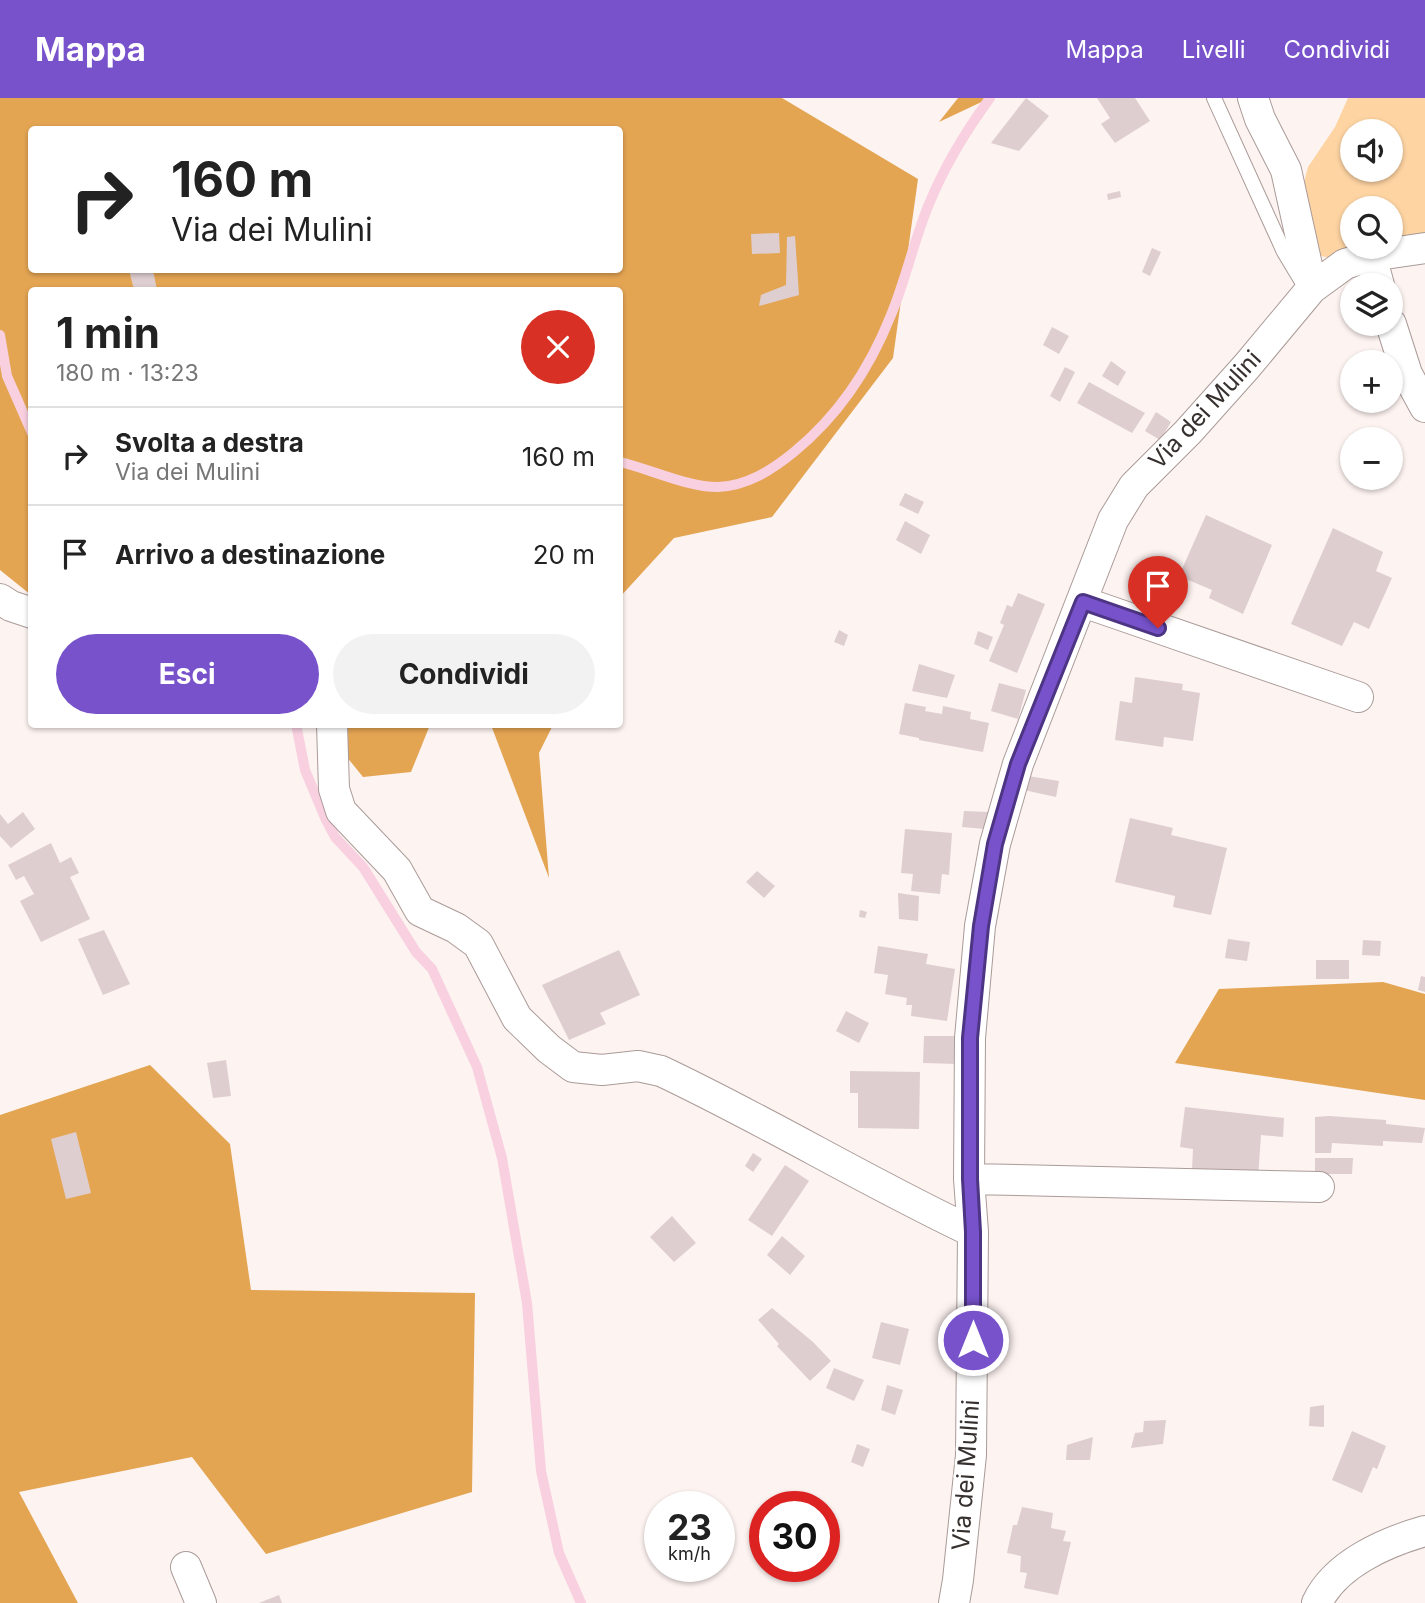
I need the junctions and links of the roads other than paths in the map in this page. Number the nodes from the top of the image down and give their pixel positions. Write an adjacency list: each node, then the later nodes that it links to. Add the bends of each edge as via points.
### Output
1 (1214, 98): 6 (lane, via 1284,252 1300,281)
2 (1253, 98): 6 (street, via 1286,170)
3 (1425, 247): 4 (street, Via dei Mulini)
4 (1403, 251)
5 (1361, 259): 6 (street, Via dei Mulini, via 1345,264)
6 (1312, 288): 10 (street, Via dei Mulini, via 1188,432 1134,485 1114,520)
7 (1395, 336): 8 (street, via 1407,374)
8 (1425, 407)
9 (0, 598): 11 (street)
10 (1083, 602): 12 (street); 14 (street, Via dei Mulini, via 1018,764 995,844 970,1038)
11 (28, 612)
12 (1358, 697)
13 (332, 728): 16 (street, via 334,789 341,811 397,870 420,911 478,944 517,1018 549,1049 573,1067 638,1066 661,1071)
14 (970, 1179): 15 (street); 16 (street, Via dei Mulini)
15 (1319, 1187)
16 (973, 1232): 20 (street, Via dei Mulini, via 971,1455)
17 (1425, 1531): 21 (street, via 1402,1537 1349,1565)
18 (187, 1567): 19 (street)
19 (201, 1603)
20 (954, 1603)
21 (1317, 1603)

